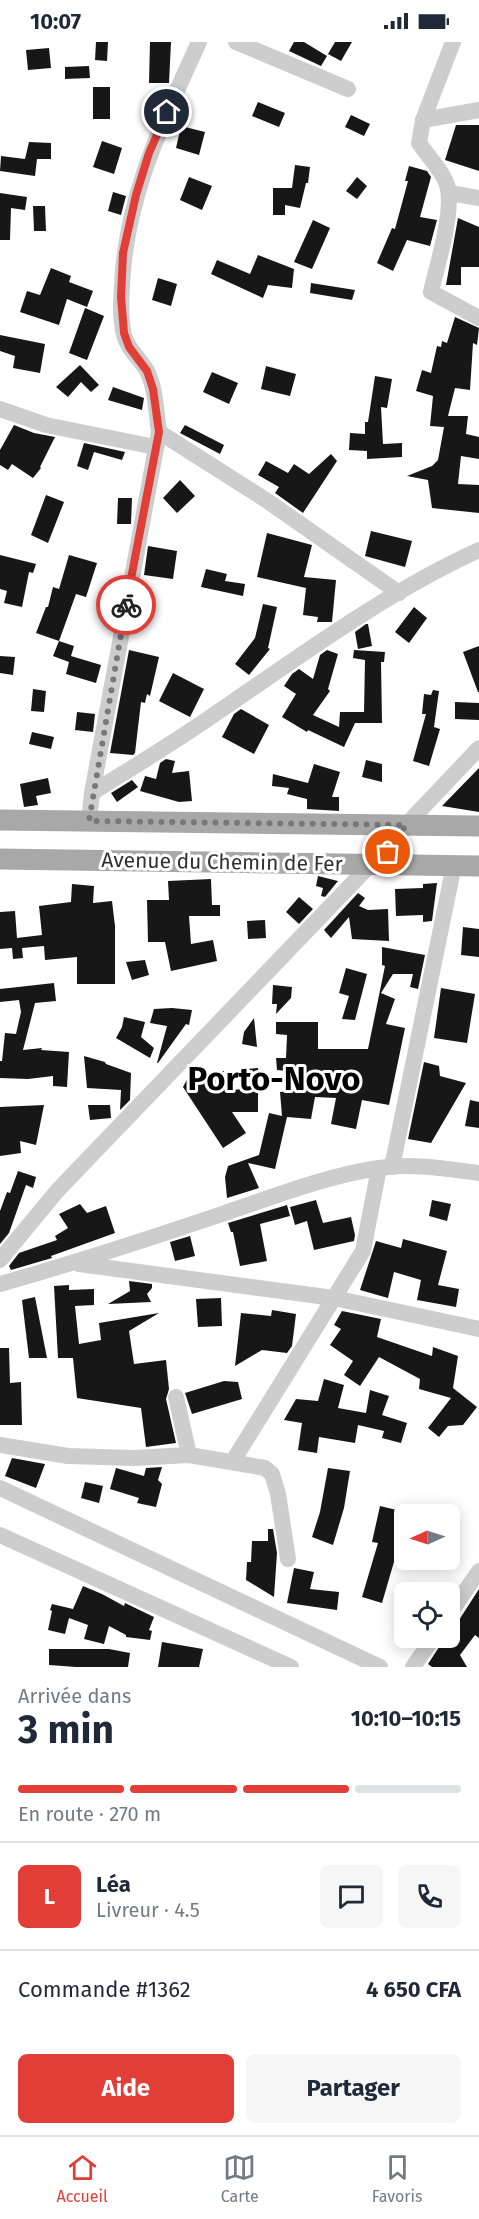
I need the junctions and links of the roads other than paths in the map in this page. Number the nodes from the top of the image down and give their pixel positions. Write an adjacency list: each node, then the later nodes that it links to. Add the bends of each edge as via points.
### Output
1 (199, 42): 11 (street, via 149,153 123,253 124,333 153,389)
2 (236, 42): 4 (street)
3 (453, 42): 6 (street)
4 (348, 89)
5 (479, 110): 6 (street)
6 (423, 120): 7 (street, via 418,143 445,179)
7 (450, 193): 8 (street); 9 (street, via 431,292)
8 (479, 198)
9 (479, 318)
10 (0, 409): 11 (street, via 46,425)
11 (157, 439): 13 (street, via 266,500); 15 (street)
12 (479, 550): 13 (street)
13 (399, 593): 15 (street)
14 (479, 748): 18 (street)
15 (92, 793): 17 (street)
16 (0, 820): 17 (main road, Avenue du Chemin de Fer)
17 (89, 821): 18 (main road, Avenue du Chemin de Fer)
18 (406, 825): 19 (main road, Avenue du Chemin de Fer); 21 (street, via 388,852)
19 (479, 826)
20 (0, 860): 21 (main road, Avenue du Chemin de Fer)
21 (371, 864): 22 (main road, Avenue du Chemin de Fer); 26 (street, via 57,1191)
22 (454, 866): 23 (main road, Avenue du Chemin de Fer); 24 (street)
23 (479, 866)
24 (386, 1168): 25 (street, via 432,1167); 27 (street, via 288,1192); 29 (street, via 363,1251)
25 (479, 1173)
26 (0, 1260)
27 (75, 1263): 28 (street); 29 (street)
28 (0, 1284)
29 (334, 1298): 30 (street); 34 (street)
30 (479, 1329)
31 (176, 1397): 33 (street)
32 (0, 1445): 33 (street, via 68,1456)
33 (189, 1455): 34 (street)
34 (233, 1461): 37 (street, via 265,1468 272,1474)
35 (0, 1488): 42 (street)
36 (0, 1535): 41 (street)
37 (288, 1559)
38 (479, 1571): 39 (street)
39 (460, 1599)
40 (426, 1648): 43 (street)
41 (280, 1665)
42 (380, 1667)
43 (412, 1667)

